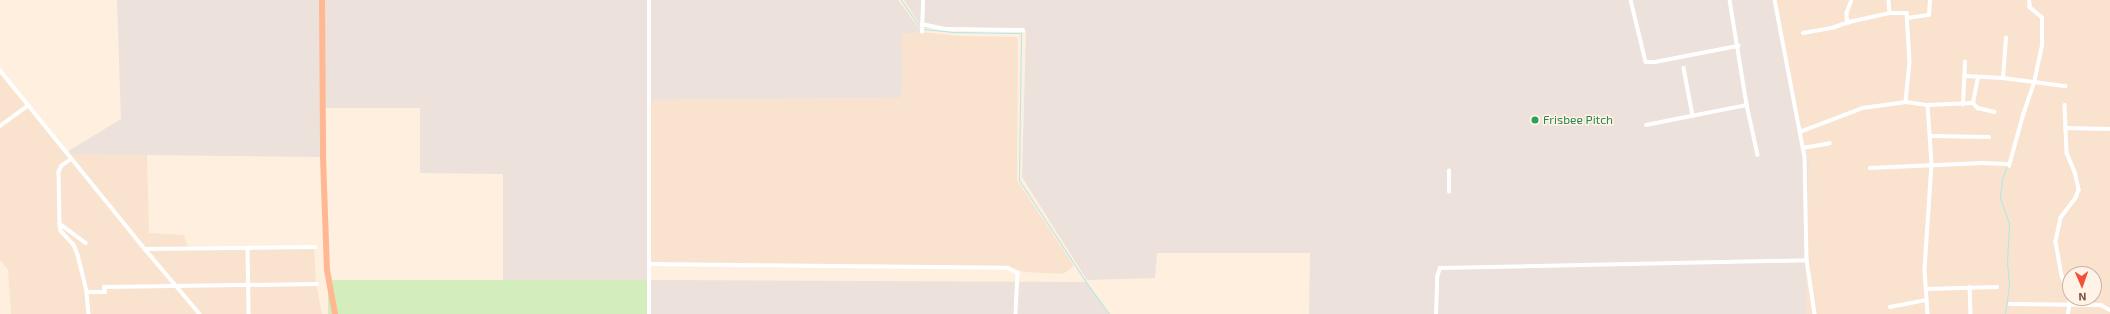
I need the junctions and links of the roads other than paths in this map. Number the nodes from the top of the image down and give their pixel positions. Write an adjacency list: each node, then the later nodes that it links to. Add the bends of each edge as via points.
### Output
1 (322, 0): 74 (highway, via 327,262 329,289)
2 (649, 0): 58 (street)
3 (923, 0): 14 (street)
4 (1631, 0): 19 (street, via 1646,62)
5 (1730, 0): 19 (street)
6 (1775, 0): 41 (street)
7 (1852, 0): 13 (street, via 1847,13)
8 (1889, 0): 11 (street)
9 (1930, 0): 12 (street, via 1929,14)
10 (2029, 0): 26 (street, via 2030,8 2042,18 2044,25)
11 (1890, 13): 12 (street, via 1907,12); 13 (street)
12 (1907, 18): 28 (street, via 1910,62)
13 (1850, 22): 17 (street)
14 (922, 24): 15 (street, via 944,29); 16 (street)
15 (1023, 30)
16 (922, 32)
17 (1803, 33)
18 (2006, 38): 25 (street)
19 (1738, 46): 30 (street)
20 (1965, 62): 23 (street)
21 (1684, 68): 36 (street)
22 (0, 70): 34 (street)
23 (1966, 76): 24 (street); 32 (street)
24 (1978, 77): 25 (street); 29 (street)
25 (2004, 78): 26 (street)
26 (2033, 83): 27 (street); 48 (street, via 2008,165)
27 (2065, 86)
28 (1906, 102): 31 (street); 41 (street, via 1864,108)
29 (1973, 103): 32 (street); 35 (street, via 1978,108)
30 (1748, 105): 36 (street); 46 (street)
31 (1928, 105): 32 (street); 42 (street)
32 (1963, 105)
33 (2065, 105): 39 (street)
34 (28, 106): 38 (street); 47 (street)
35 (1995, 112)
36 (1693, 116): 37 (street)
37 (1646, 125)
38 (0, 126)
39 (2065, 128): 40 (street); 59 (street, via 2067,153 2079,190 2061,218 2056,242)
40 (2110, 129)
41 (1800, 132): 45 (street)
42 (1931, 136): 43 (street); 48 (street)
43 (1989, 137)
44 (1830, 143): 45 (street)
45 (1803, 148): 57 (street, via 1807,178)
46 (1758, 155)
47 (72, 159): 52 (street, via 62,166 59,172); 56 (street)
48 (1932, 164): 49 (street); 65 (street)
49 (1870, 168)
50 (1449, 171): 51 (street)
51 (1449, 192)
52 (60, 224): 53 (street); 66 (street, via 61,231 74,245 78,255)
53 (86, 243)
54 (315, 247): 55 (street)
55 (248, 248): 56 (street); 60 (street)
56 (145, 249): 62 (street)
57 (1807, 260): 77 (street, via 1440,268 1437,277); 78 (street)
58 (649, 264): 75 (street); 76 (street, via 1008,268 1018,273)
59 (2062, 276)
60 (248, 284): 61 (street); 62 (street); 73 (street)
61 (317, 284)
62 (176, 285): 66 (street, via 104,287 105,292); 72 (street)
63 (1970, 287): 64 (street); 65 (street); 80 (street)
64 (1997, 287)
65 (1926, 289): 67 (street)
66 (87, 292): 71 (street)
67 (1926, 300): 70 (street); 79 (street)
68 (2010, 304): 69 (street)
69 (2062, 305)
70 (1890, 307)
71 (89, 314)
72 (200, 314)
73 (249, 314)
74 (335, 314)
75 (649, 314)
76 (1016, 314)
77 (1436, 314)
78 (1815, 314)
79 (1928, 314)
80 (1970, 314)

